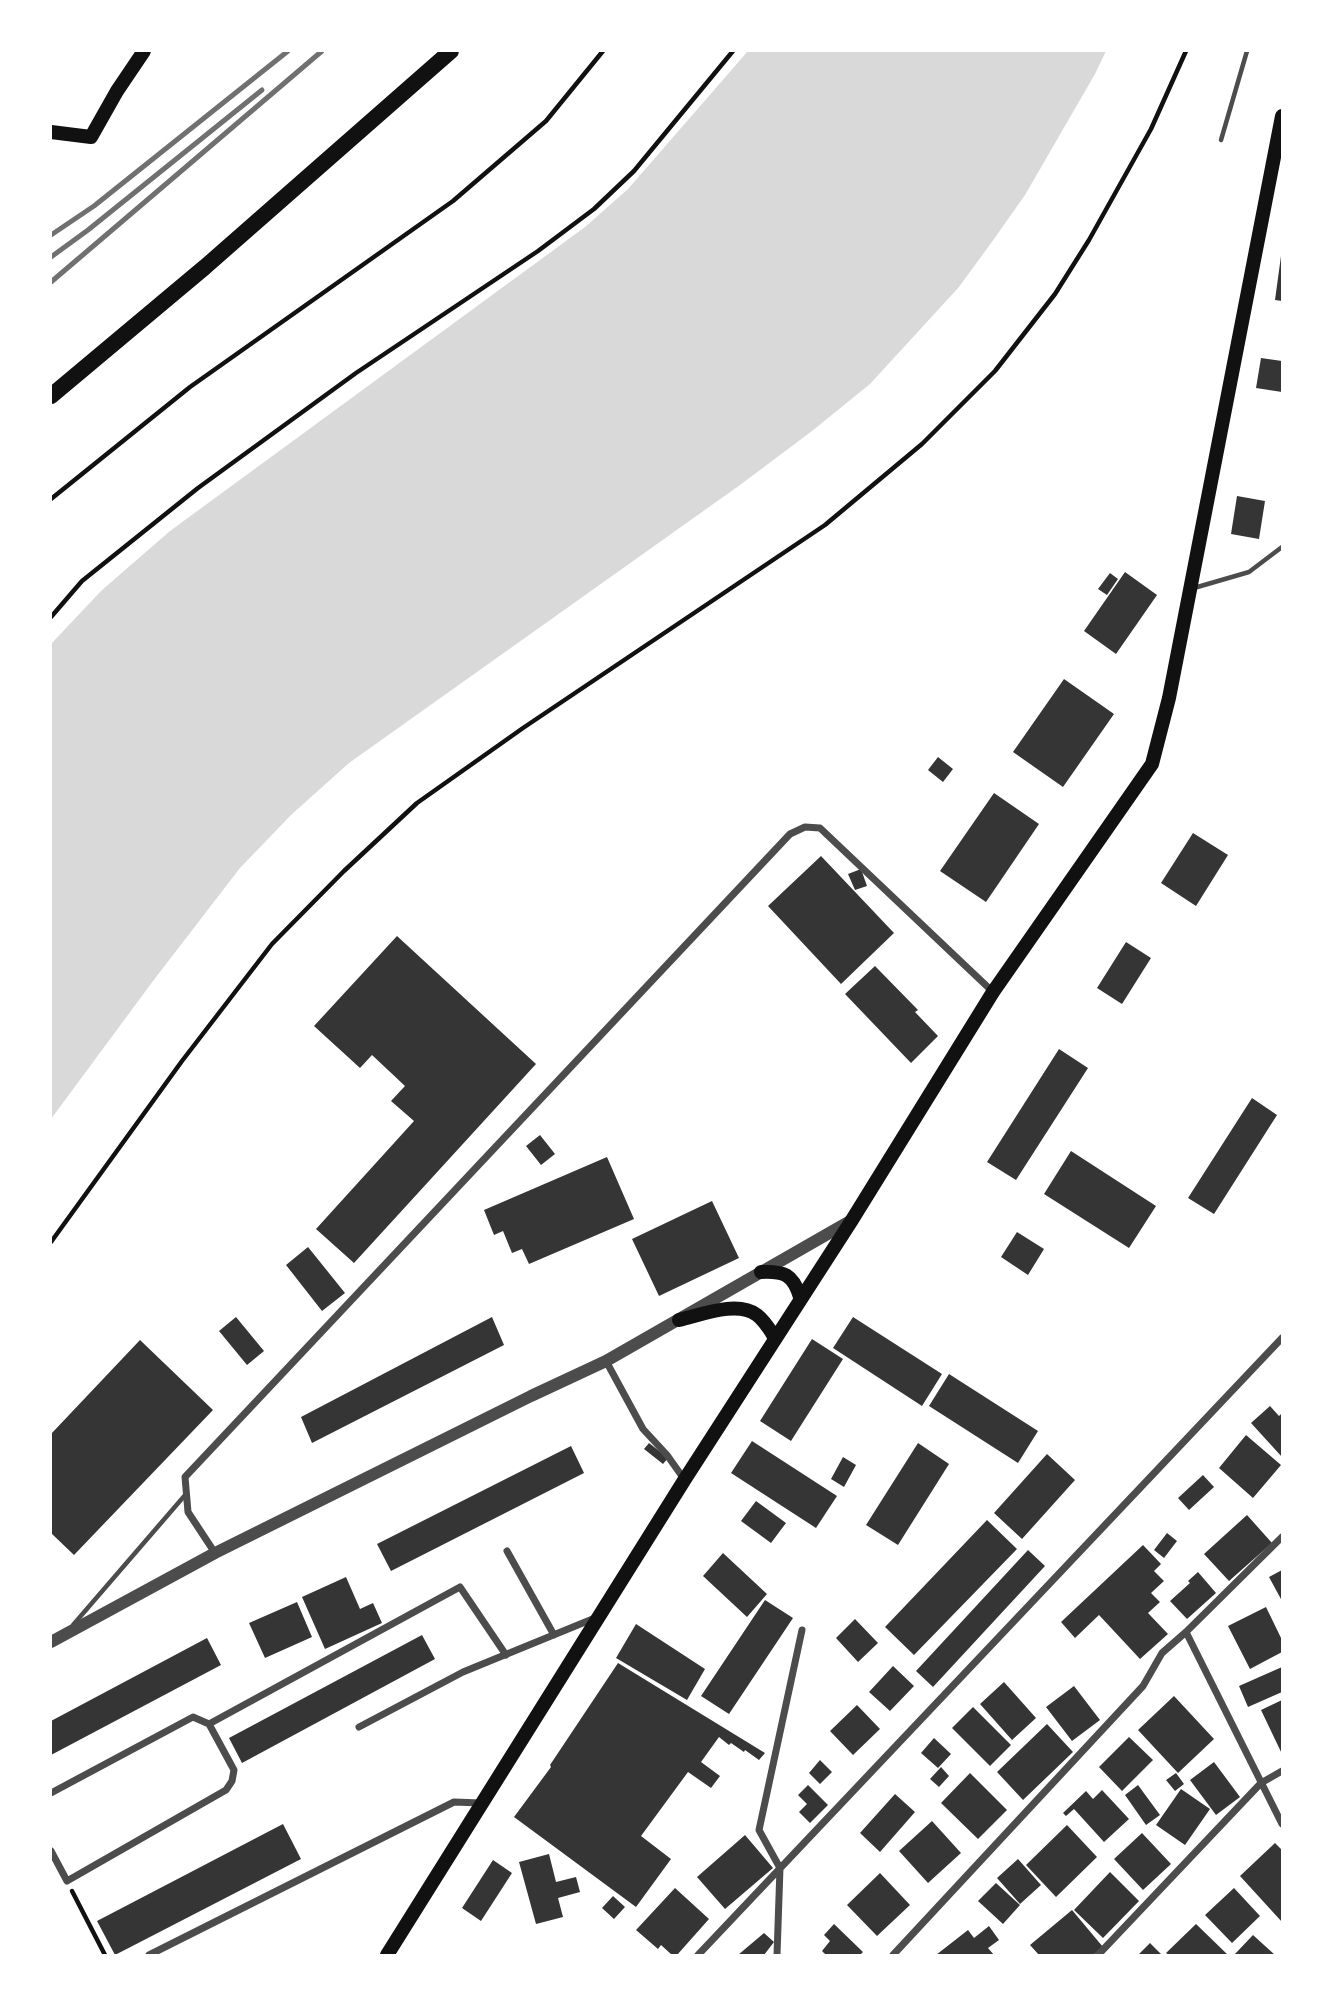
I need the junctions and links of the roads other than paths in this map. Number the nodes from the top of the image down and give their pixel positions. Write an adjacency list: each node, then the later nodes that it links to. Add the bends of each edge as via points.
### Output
1 (144, 51): 5 (main road, via 91,137)
2 (451, 51): 7 (main road)
3 (1247, 51): 6 (lane)
4 (1282, 116): 9 (main road)
5 (51, 132)
6 (1221, 140)
7 (51, 396)
8 (1282, 547): 9 (lane, via 1249,572)
9 (1190, 590): 10 (main road, via 1152,764)
10 (993, 992): 11 (main road); 19 (street, via 820,828 805,827 790,834 220,1439 186,1477)
11 (852, 1220): 12 (street); 13 (main road)
12 (761, 1272): 13 (main road, via 788,1276); 14 (street)
13 (800, 1297): 15 (main road)
14 (680, 1320): 15 (main road, via 725,1310 750,1311); 17 (street)
15 (775, 1338): 18 (main road)
16 (1282, 1338): 38 (street)
17 (606, 1361): 18 (street, via 643,1429); 22 (street)
18 (685, 1479): 23 (main road)
19 (186, 1493): 22 (street, via 188,1512); 26 (lane)
20 (1282, 1537): 25 (street)
21 (507, 1551): 27 (street)
22 (215, 1553): 26 (street)
23 (599, 1617): 27 (street); 35 (main road)
24 (802, 1630): 38 (street, via 759,1830)
25 (1186, 1632): 33 (street); 43 (street, via 1162,1653 1143,1686)
26 (67, 1633): 28 (street)
27 (554, 1635): 29 (street)
28 (51, 1642)
29 (506, 1655): 30 (street, via 460,1587); 31 (street, via 463,1672)
30 (209, 1724): 34 (street, via 193,1717); 37 (street, via 234,1770 226,1790 67,1881)
31 (359, 1727)
32 (1282, 1771): 33 (street)
33 (1261, 1783): 36 (street); 44 (street)
34 (51, 1793)
35 (482, 1803): 39 (street, via 454,1802); 40 (main road)
36 (1282, 1824)
37 (51, 1851)
38 (780, 1868): 41 (street); 42 (street)
39 (149, 1955)
40 (387, 1955)
41 (698, 1955)
42 (777, 1955)
43 (893, 1955)
44 (1098, 1955)

